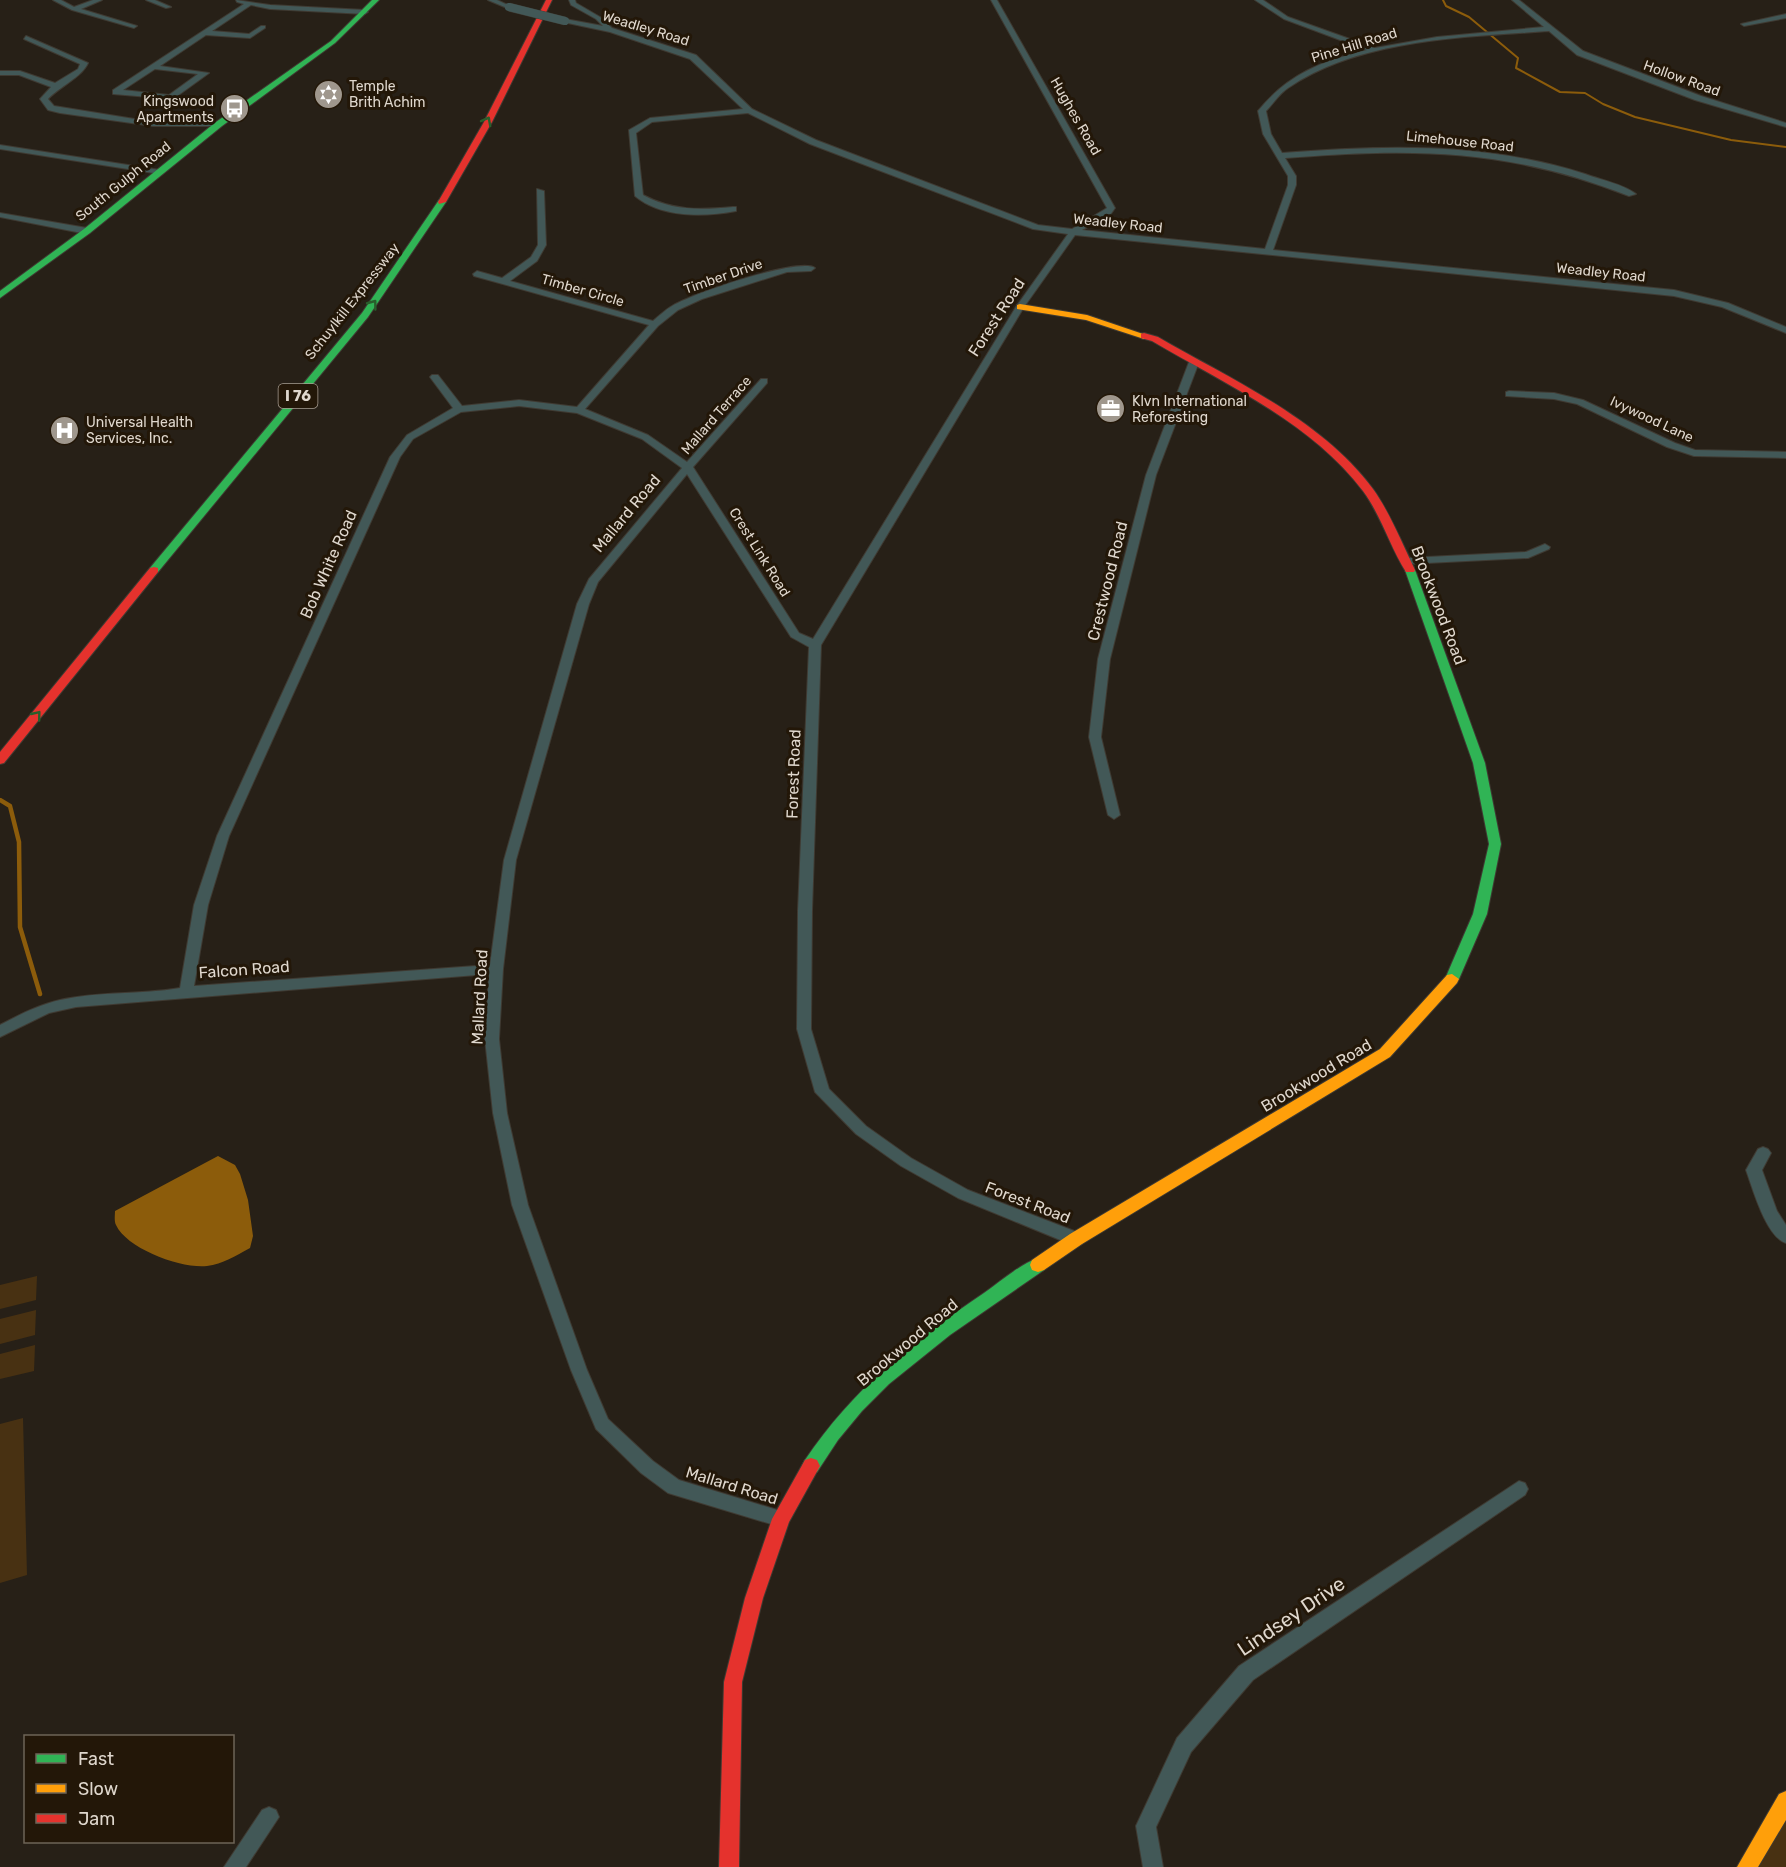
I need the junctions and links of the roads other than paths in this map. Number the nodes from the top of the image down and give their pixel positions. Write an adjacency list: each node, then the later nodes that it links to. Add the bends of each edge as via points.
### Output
1 (56, 0): 15 (street)
2 (99, 0): 15 (street)
3 (149, 0): 14 (street)
4 (237, 0): 13 (street)
5 (375, 0): 16 (main road, South Gulph Road)
6 (491, 0): 22 (street, Weadley Road, bridge)
7 (535, 0): 60 (main road, Schuylkill Expressway / I 76, via 454,159 338,333)
8 (549, 0): 61 (main road, Schuylkill Expressway / I 76, one-way to 8, via 395,275 477,139)
9 (572, 0): 22 (street)
10 (994, 0): 40 (street, Hughes Road, via 1109,201 1111,208 1107,213)
11 (1258, 0): 25 (street, via 1286,18)
12 (1515, 0): 21 (street, Hollow Road)
13 (248, 4): 16 (street); 23 (street)
14 (168, 7)
15 (74, 9): 19 (street)
16 (365, 12): 30 (main road, South Gulph Road, via 333,42)
17 (1786, 16): 18 (street)
18 (1744, 24)
19 (134, 26)
20 (263, 27): 23 (street, via 250,36)
21 (1549, 29): 25 (street, Pine Hill Road, via 1468,34 1407,42); 31 (street, Hollow Road, via 1571,48 1605,64 1749,116)
22 (611, 30): 29 (street, Weadley Road, via 693,57)
23 (205, 33): 26 (street)
24 (26, 38): 28 (street, via 84,63 81,70)
25 (1375, 51): 33 (street, Pine Hill Road, via 1306,73 1268,100 1263,118)
26 (154, 67): 26 (street, via 116,92 170,97 205,73)
27 (0, 72): 28 (street)
28 (56, 86): 30 (street, via 44,99 60,111 153,124)
29 (749, 111): 37 (street, via 650,120 632,132 639,196 677,213); 40 (street, Weadley Road, via 813,142 999,215 1036,227)
30 (219, 124): 34 (main road, South Gulph Road)
31 (1786, 124)
32 (0, 147): 34 (street)
33 (1280, 156): 36 (street, Limehouse Road, via 1385,149 1473,153 1559,170); 41 (street, Pine Hill Road, via 1293,176 1292,185)
34 (160, 172): 39 (main road, South Gulph Road)
35 (540, 191): 44 (street, Timber Circle, via 542,245 534,259)
36 (1632, 194)
37 (733, 209)
38 (0, 215): 39 (street)
39 (87, 231): 45 (main road, South Gulph Road)
40 (1074, 232): 41 (street, Weadley Road); 46 (street, Forest Road)
41 (1268, 252): 48 (street, Weadley Road, via 1674,293 1725,305)
42 (812, 268): 47 (street, Timber Drive, via 786,269 699,297 675,308)
43 (477, 274): 44 (street, Timber Circle)
44 (503, 282): 47 (street, Timber Circle)
45 (0, 295)
46 (1020, 307): 49 (main road, Brookwood Road, via 1123,328 1155,339); 59 (street, Forest Road)
47 (655, 324): 54 (street, Timber Drive)
48 (1786, 330)
49 (1194, 362): 58 (main road, Brookwood Road, via 1301,424 1333,451 1370,491); 62 (street, Crestwood Road, via 1151,475 1104,659 1095,737)
50 (435, 377): 53 (street)
51 (764, 381): 56 (street, Mallard Terrace)
52 (1509, 394): 55 (street, Ivywood Lane, via 1554,396 1580,402 1694,453)
53 (459, 409): 54 (street, Bob White Road, via 519,403); 64 (street, Bob White Road, via 410,437 395,457 224,836 201,905)
54 (579, 410): 56 (street, Bob White Road, via 645,437)
55 (1786, 455)
56 (688, 467): 59 (street, Crest Link Road, via 795,635); 63 (street, Mallard Road, via 594,581 583,604 510,860)
57 (1545, 547): 58 (street, via 1528,555)
58 (1407, 561): 68 (main road, Brookwood Road, via 1479,763 1495,844 1480,914 1453,978 1385,1053)
59 (815, 645): 68 (street, Forest Road, via 804,1029 822,1092 861,1130 916,1167 963,1194)
60 (0, 740)
61 (0, 760)
62 (1114, 815)
63 (496, 969): 64 (street, Falcon Road); 70 (street, Mallard Road, via 492,1039 500,1113 520,1205 602,1424 674,1487)
64 (186, 992): 65 (street, Falcon Road, via 161,998 58,1005)
65 (0, 1032)
66 (1763, 1153): 67 (street, via 1754,1170 1770,1214)
67 (1786, 1238)
68 (1076, 1239): 70 (main road, Brookwood Road, via 951,1324 876,1385 821,1449)
69 (1520, 1489): 75 (street, Lindsey Drive, via 1246,1672 1184,1745 1146,1826)
70 (781, 1519): 74 (main road, Brookwood Road, via 754,1598 733,1682)
71 (1786, 1801): 76 (main road)
72 (269, 1817): 73 (street)
73 (234, 1867)
74 (729, 1867)
75 (1153, 1867)
76 (1747, 1867)

